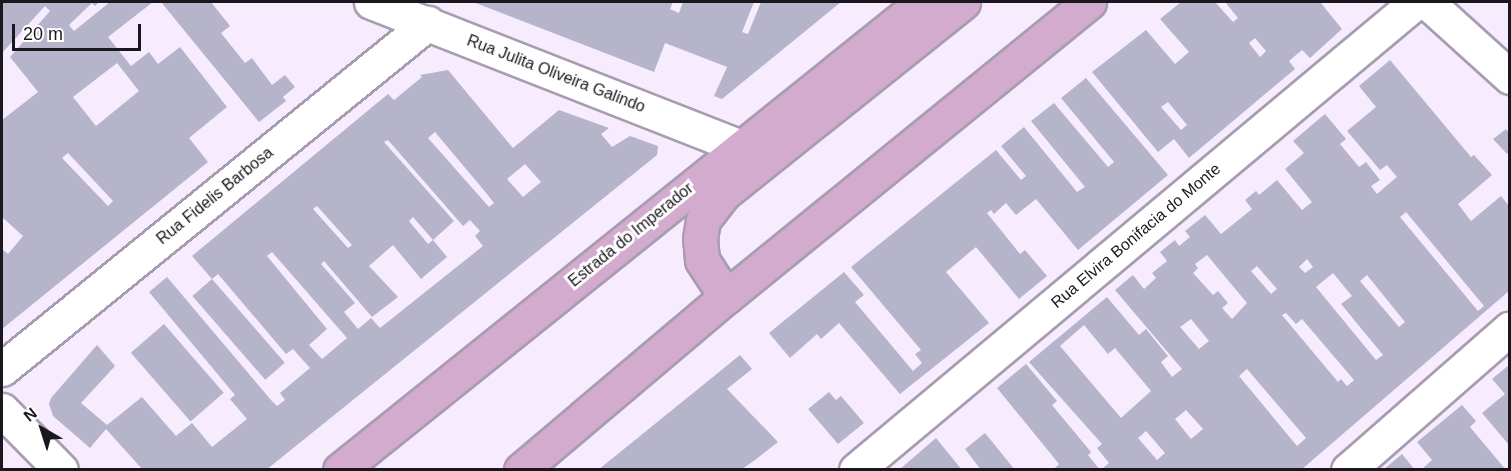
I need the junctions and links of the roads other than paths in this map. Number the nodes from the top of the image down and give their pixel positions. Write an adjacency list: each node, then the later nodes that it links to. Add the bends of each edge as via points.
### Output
1 (371, 2): 7 (street, Rua Julita Oliveira Galindo)
2 (923, 2): 9 (main road, Estrada do Imperador)
3 (963, 2): 10 (main road, via 724,193 703,220 700,239 702,260)
4 (1089, 2): 10 (main road)
5 (1416, 2): 17 (street, Rua Elvira Bonifacia do Monte)
6 (1427, 2): 8 (street)
7 (428, 23): 9 (street, Rua Julita Oliveira Galindo); 12 (street, Rua Fidelis Barbosa)
8 (1509, 77)
9 (741, 147): 15 (main road, Estrada do Imperador)
10 (726, 297): 16 (main road)
11 (1509, 328): 18 (street)
12 (2, 369)
13 (2, 410): 14 (street)
14 (61, 470)
15 (340, 470)
16 (521, 470)
17 (856, 470)
18 (1348, 470)

